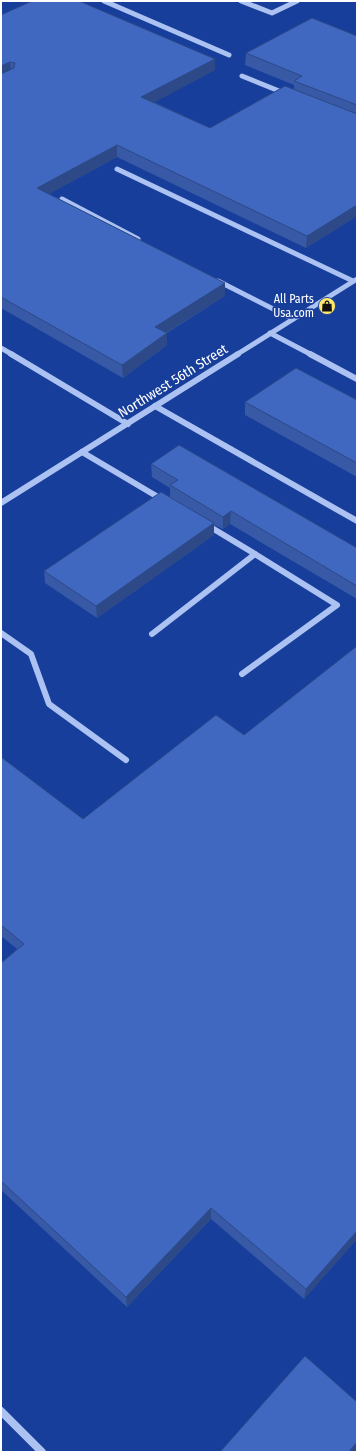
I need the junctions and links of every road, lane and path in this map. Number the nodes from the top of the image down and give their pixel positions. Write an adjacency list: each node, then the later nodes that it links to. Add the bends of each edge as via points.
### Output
1 (104, 1): 4 (street)
2 (241, 1): 3 (street, via 272,13)
3 (297, 1)
4 (229, 55)
5 (242, 76): 6 (street)
6 (292, 96)
7 (117, 169): 11 (street)
8 (62, 200): 9 (street)
9 (146, 243)
10 (216, 279): 12 (street)
11 (355, 280): 12 (street, Northwest 56th Street)
12 (292, 319): 13 (street, Northwest 56th Street)
13 (270, 333): 15 (street); 16 (street, Northwest 56th Street)
14 (1, 348): 17 (street)
15 (357, 379)
16 (155, 406): 17 (street, Northwest 56th Street); 21 (street)
17 (128, 424): 18 (street, Northwest 56th Street)
18 (82, 452): 19 (street, Northwest 56th Street); 20 (street)
19 (1, 503)
20 (169, 503)
21 (357, 521)
22 (202, 522): 23 (street)
23 (255, 554): 25 (street); 26 (street, via 337,605)
24 (1, 633): 27 (street, via 31,654 49,704)
25 (152, 634)
26 (242, 674)
27 (126, 760)
28 (1, 1411): 29 (street)
29 (42, 1452)

